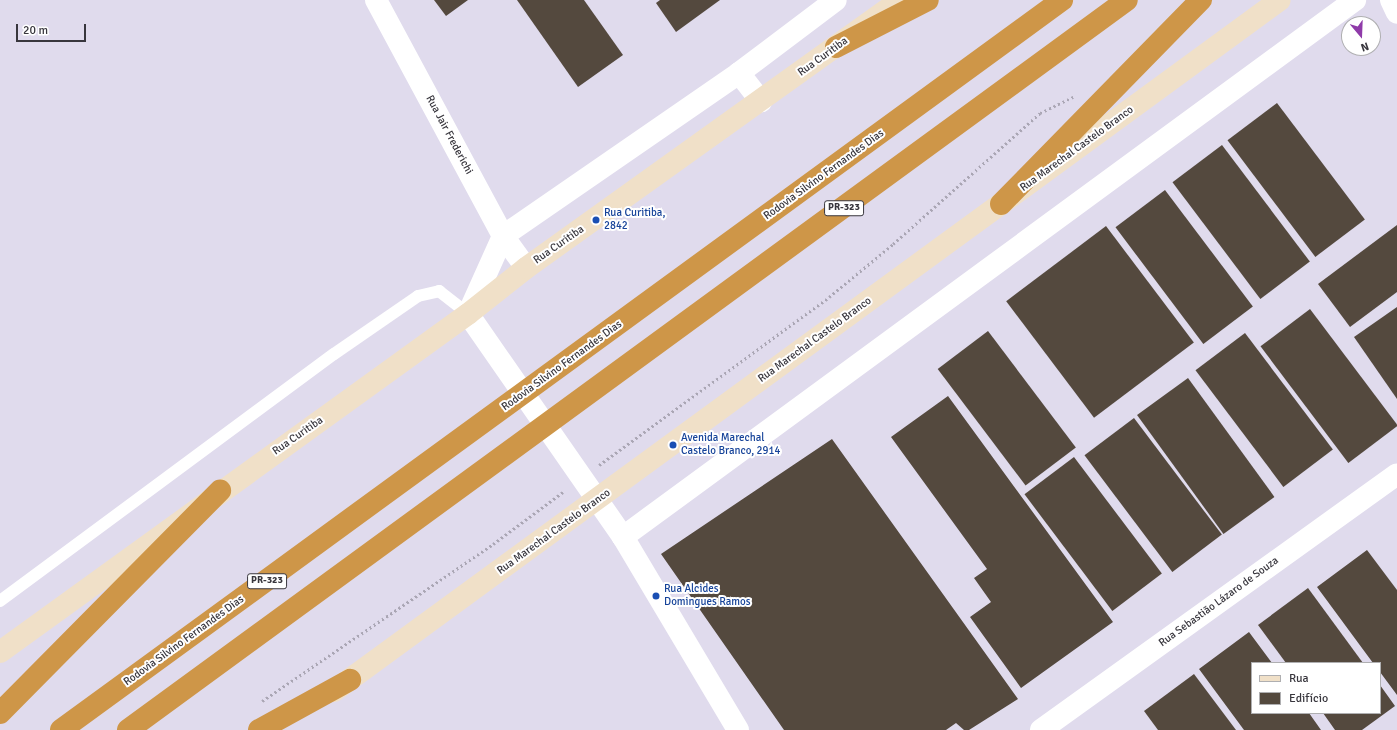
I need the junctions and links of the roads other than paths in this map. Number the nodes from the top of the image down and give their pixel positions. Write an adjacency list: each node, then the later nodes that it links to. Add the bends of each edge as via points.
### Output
1 (376, 0): 16 (street, Rua Jair Frederichi)
2 (836, 0): 13 (street)
3 (900, 0): 12 (street, Rua Curitiba)
4 (928, 0): 12 (highway)
5 (1062, 0): 27 (highway, Rodovia Silvino Fernandes Dias / PR-323)
6 (1127, 0): 28 (highway, PR-323, via 560,417 493,463)
7 (1201, 0): 15 (highway)
8 (1280, 0): 15 (street, Rua Marechal Castelo Branco)
9 (1355, 0): 22 (street)
10 (1391, 0): 11 (street)
11 (1397, 13)
12 (836, 47): 14 (street, Rua Curitiba)
13 (738, 74): 14 (street); 16 (street)
14 (761, 101): 17 (street, Rua Curitiba)
15 (1002, 204): 21 (street, Rua Marechal Castelo Branco)
16 (504, 236): 17 (street, Rua Jair Frederichi); 18 (street)
17 (526, 268): 18 (street, Rua Curitiba)
18 (468, 314): 20 (street, Rua Curitiba); 21 (street); 23 (lane, via 439,291 418,296 334,354)
19 (1397, 474): 32 (street, Rua Sebastião Lázaro de Souza)
20 (220, 491): 24 (street, Rua Curitiba); 26 (highway)
21 (598, 500): 22 (street); 25 (street, Rua Marechal Castelo Branco)
22 (623, 537): 31 (street)
23 (0, 601)
24 (0, 652)
25 (350, 680): 29 (highway); 30 (street, Rua Marechal Castelo Branco)
26 (0, 713)
27 (61, 730)
28 (128, 730)
29 (259, 730)
30 (281, 730)
31 (738, 730)
32 (1041, 730)

